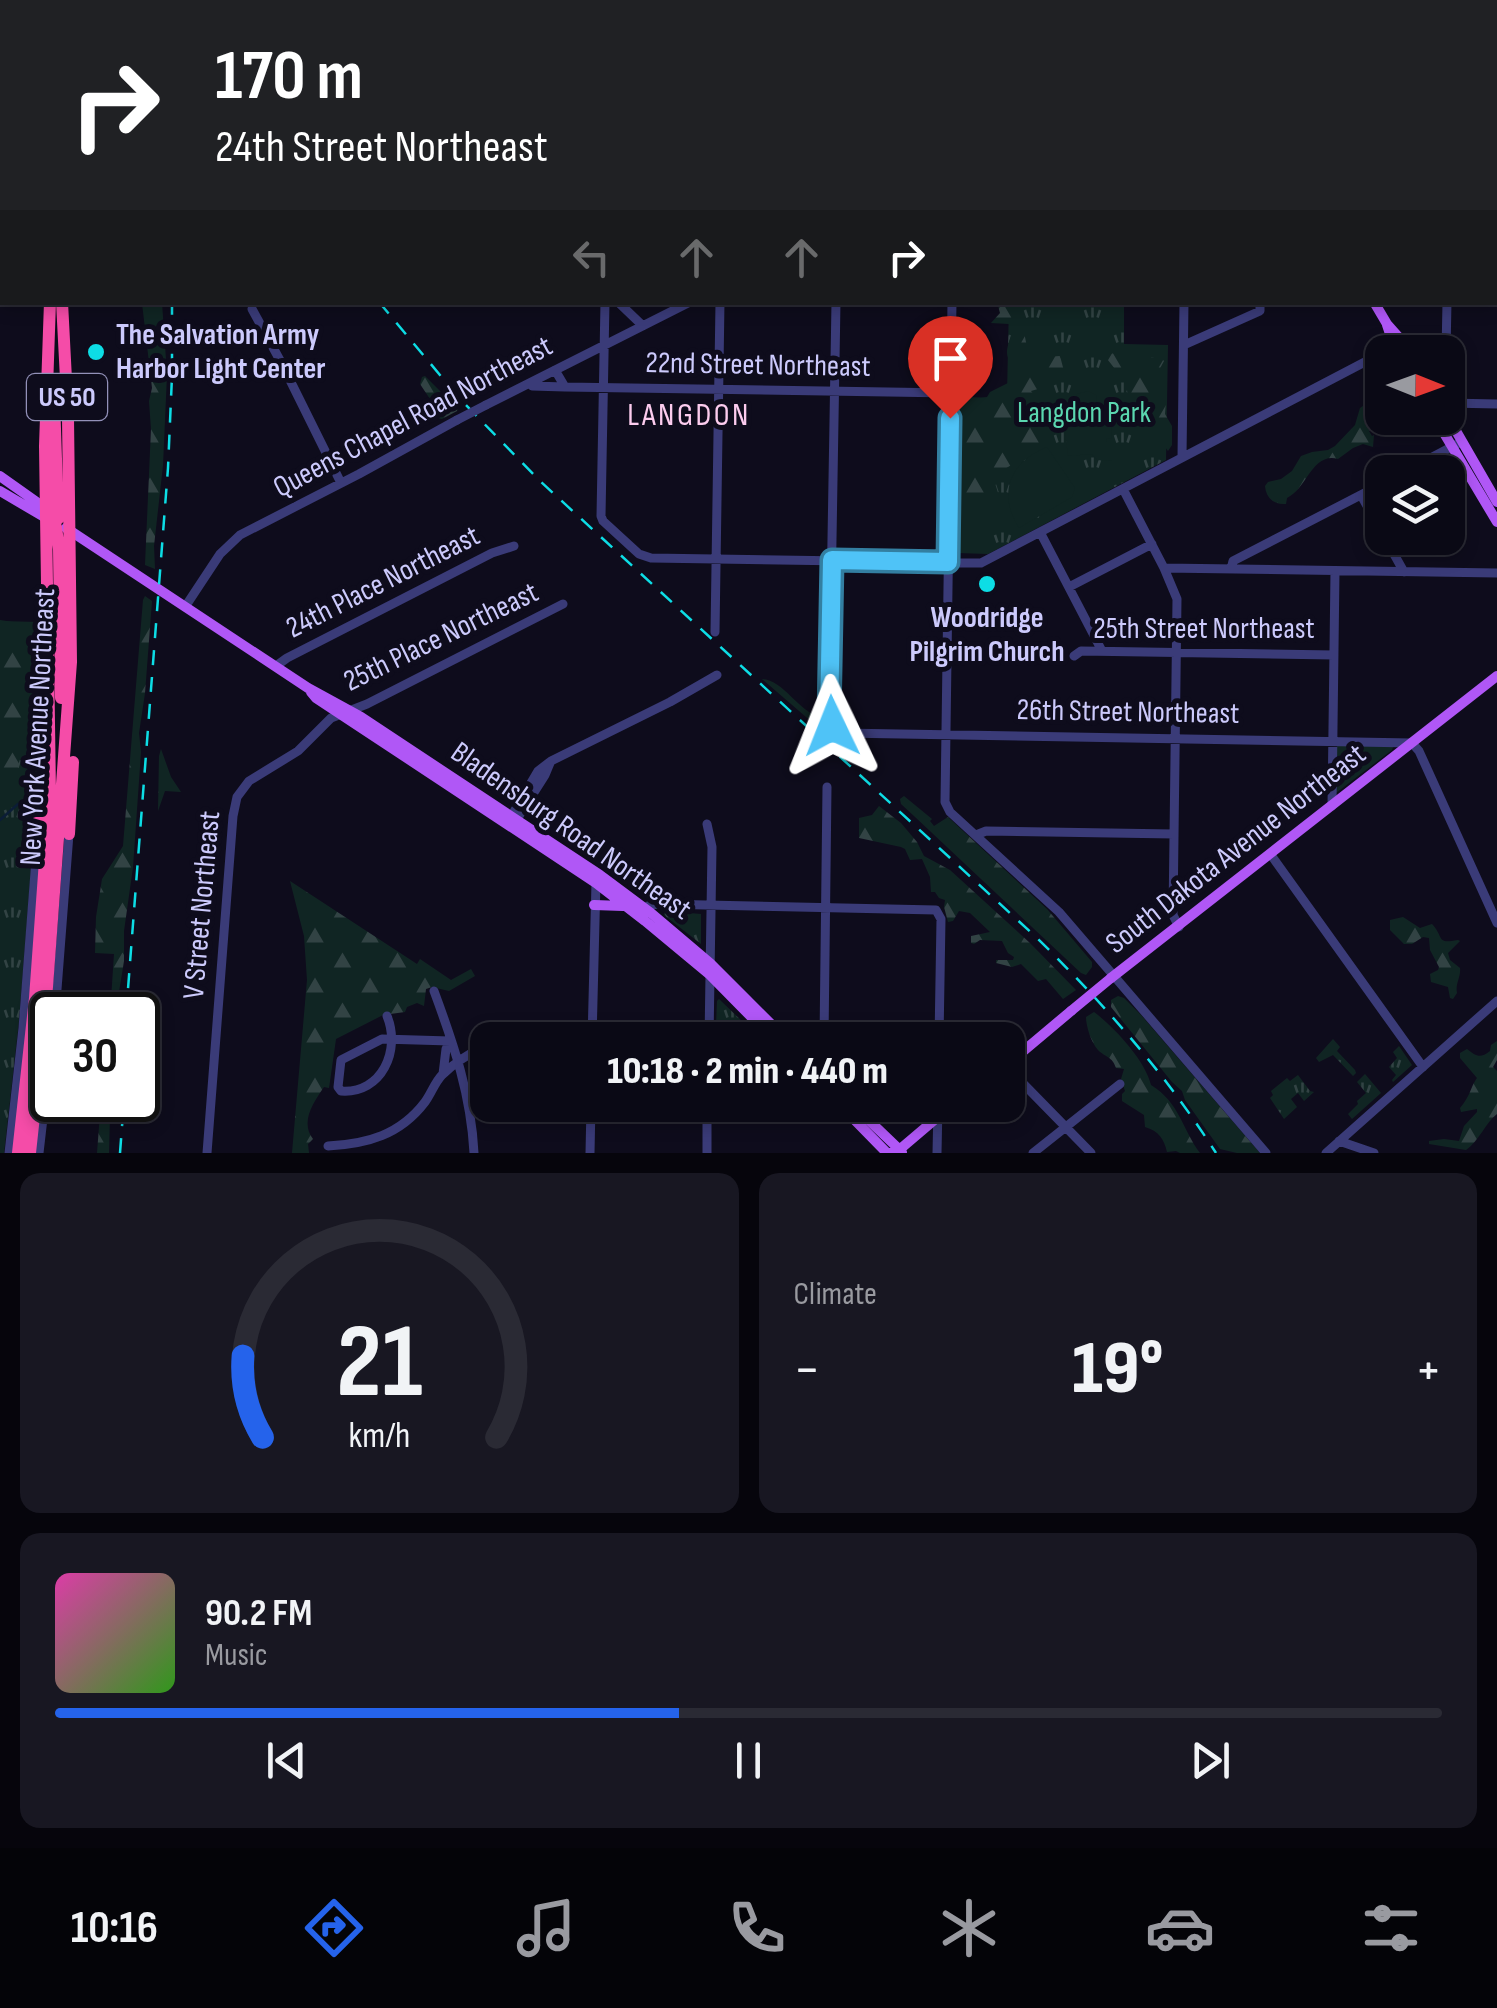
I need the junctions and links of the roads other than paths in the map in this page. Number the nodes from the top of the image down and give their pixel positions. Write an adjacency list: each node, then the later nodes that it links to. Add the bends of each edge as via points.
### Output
1 (50, 305): 19 (highway, New York Avenue Northeast / US 50)
2 (62, 305): 19 (highway, New York Avenue Northeast / US 50)
3 (605, 305): 18 (street)
4 (621, 305): 14 (street)
5 (684, 305): 14 (street, Queens Chapel Road Northeast)
6 (720, 305): 25 (street)
7 (836, 305): 26 (street)
8 (952, 305): 27 (street)
9 (1184, 305): 17 (street)
10 (1376, 305): 15 (main road)
11 (1446, 305): 16 (street)
12 (1260, 307): 17 (street)
13 (252, 309): 37 (street)
14 (643, 326): 18 (street, Queens Chapel Road Northeast)
15 (1388, 335)
16 (1446, 335)
17 (1184, 345): 34 (street)
18 (604, 346): 21 (street, Queens Chapel Road Northeast); 24 (street)
19 (54, 358): 35 (highway, New York Avenue Northeast / US 50); 44 (highway, New York Avenue Northeast / US 50)
20 (1365, 362): 34 (street)
21 (556, 370): 23 (street); 37 (street, Queens Chapel Road Northeast, bridge)
22 (532, 386): 23 (street, 22nd Street Northeast)
23 (565, 387): 24 (street, 22nd Street Northeast)
24 (604, 387): 25 (street, 22nd Street Northeast); 51 (street, via 601,516 644,557)
25 (719, 389): 26 (street, 22nd Street Northeast); 51 (street)
26 (834, 391): 27 (street, 22nd Street Northeast); 52 (street)
27 (951, 393): 53 (street)
28 (1465, 404): 29 (street)
29 (1497, 404)
30 (1449, 435): 32 (main road)
31 (1454, 435): 32 (main road)
32 (1457, 445): 33 (street); 43 (main road); 45 (main road)
33 (1437, 455)
34 (1182, 457): 38 (street)
35 (62, 471): 44 (highway); 46 (highway, New York Avenue Northeast / US 50)
36 (0, 476): 44 (main road, Bladensburg Road Northeast)
37 (341, 483): 61 (street, Queens Chapel Road Northeast, via 237,537)
38 (1122, 489): 47 (street); 48 (street)
39 (0, 490): 44 (main road, Bladensburg Road Northeast)
40 (1365, 493): 41 (street)
41 (1361, 495): 42 (street); 55 (street, via 1233,561)
42 (1365, 502)
43 (1497, 502)
44 (51, 517): 46 (main road, Bladensburg Road Northeast); 62 (highway, New York Avenue Northeast / US 50); 63 (highway, via 60,549)
45 (1497, 522)
46 (69, 530): 61 (main road, Bladensburg Road Northeast); 70 (highway, New York Avenue Northeast / US 50)
47 (1040, 532): 53 (street, via 980,563); 59 (street)
48 (1152, 544): 54 (street); 59 (street)
49 (514, 546): 69 (street, 24th Place Northeast)
50 (1395, 555): 57 (street)
51 (716, 559): 52 (street); 64 (street)
52 (832, 560): 53 (street); 75 (street, 26th Street Northeast, via 832,726 842,732)
53 (948, 562): 75 (street)
54 (1164, 568): 55 (street); 66 (street, via 1178,598)
55 (1231, 569): 56 (street)
56 (1334, 571): 57 (street); 67 (street)
57 (1404, 572): 58 (street)
58 (1497, 574)
59 (1069, 587): 65 (street)
60 (564, 604): 73 (street, 25th Place Northeast)
61 (185, 607): 69 (main road, Bladensburg Road Northeast)
62 (48, 615): 63 (highway); 74 (highway, New York Avenue Northeast / US 50)
63 (61, 624): 79 (highway)
64 (714, 632)
65 (1102, 651): 66 (street, 25th Street Northeast); 68 (street, 25th Street Northeast)
66 (1177, 652): 67 (street, 25th Street Northeast); 76 (street)
67 (1334, 655): 77 (street)
68 (1074, 656)
69 (276, 666): 73 (main road, Bladensburg Road Northeast)
70 (71, 674): 79 (highway, New York Avenue Northeast / US 50); 85 (highway)
71 (717, 675): 82 (street, via 551,761)
72 (1497, 676): 78 (main road, South Dakota Avenue Northeast)
73 (346, 712): 82 (main road, Bladensburg Road Northeast); 132 (street, V Street Northeast, via 249,781 236,802)
74 (50, 722): 84 (highway); 129 (highway, New York Avenue Northeast / US 50, via 46,845)
75 (944, 734): 76 (street, 26th Street Northeast); 87 (street, via 945,802)
76 (1176, 738): 77 (street, 26th Street Northeast); 86 (street)
77 (1333, 740): 78 (street, 26th Street Northeast); 81 (street)
78 (1412, 743): 81 (main road, South Dakota Avenue Northeast); 95 (street)
79 (62, 786): 130 (highway, New York Avenue Northeast / US 50)
80 (828, 787): 93 (street)
81 (1332, 806): 88 (main road, South Dakota Avenue Northeast)
82 (511, 822): 89 (main road, Bladensburg Road Northeast)
83 (707, 824): 91 (street)
84 (38, 833): 128 (street)
85 (68, 834): 100 (street)
86 (1174, 834): 87 (street); 96 (street, via 1172,915)
87 (976, 835): 98 (street, via 1059,912)
88 (1270, 855): 96 (main road, South Dakota Avenue Northeast); 113 (street)
89 (598, 879): 90 (street); 92 (main road, Bladensburg Road Northeast); 94 (main road, Bladensburg Road Northeast)
90 (594, 905): 92 (main road); 103 (street)
91 (711, 905): 93 (street); 94 (street, via 660,904); 97 (street)
92 (627, 906): 94 (main road, Bladensburg Road Northeast)
93 (826, 907): 106 (street); 107 (street, via 940,914)
94 (641, 911): 97 (main road, Bladensburg Road Northeast)
95 (1497, 924)
96 (1178, 927): 98 (main road, South Dakota Avenue Northeast)
97 (710, 969): 104 (street); 105 (main road, Bladensburg Road Northeast)
98 (1113, 977): 110 (main road, South Dakota Avenue Northeast, bridge); 139 (street)
99 (434, 991): 109 (street)
100 (57, 992)
101 (1497, 1001): 113 (street)
102 (388, 1016): 108 (street)
103 (592, 1022)
104 (709, 1022)
105 (763, 1022)
106 (824, 1022)
107 (939, 1022)
108 (393, 1040): 108 (street, via 387,1065 374,1080 358,1090 340,1090 340,1060); 109 (street)
109 (450, 1041): 112 (street); 114 (street)
110 (1025, 1050)
111 (470, 1056): 112 (street)
112 (460, 1062): 114 (street); 133 (street)
113 (1423, 1067): 125 (street)
114 (443, 1074): 126 (street, via 396,1129 367,1142)
115 (1025, 1084): 124 (street)
116 (1120, 1084): 124 (street)
117 (43, 1122): 131 (street)
118 (590, 1122): 134 (street)
119 (708, 1122): 135 (street)
120 (860, 1122): 127 (main road)
121 (869, 1122): 127 (main road)
122 (926, 1122): 127 (main road)
123 (938, 1122): 136 (street)
124 (1065, 1127): 137 (street); 138 (street)
125 (1340, 1141): 140 (street); 141 (street)
126 (328, 1146)
127 (895, 1152)
128 (8, 1153)
129 (18, 1153)
130 (30, 1153)
131 (39, 1153)
132 (208, 1153)
133 (474, 1153)
134 (590, 1153)
135 (707, 1153)
136 (937, 1153)
137 (1032, 1153)
138 (1091, 1153)
139 (1266, 1153)
140 (1326, 1153)
141 (1374, 1153)

